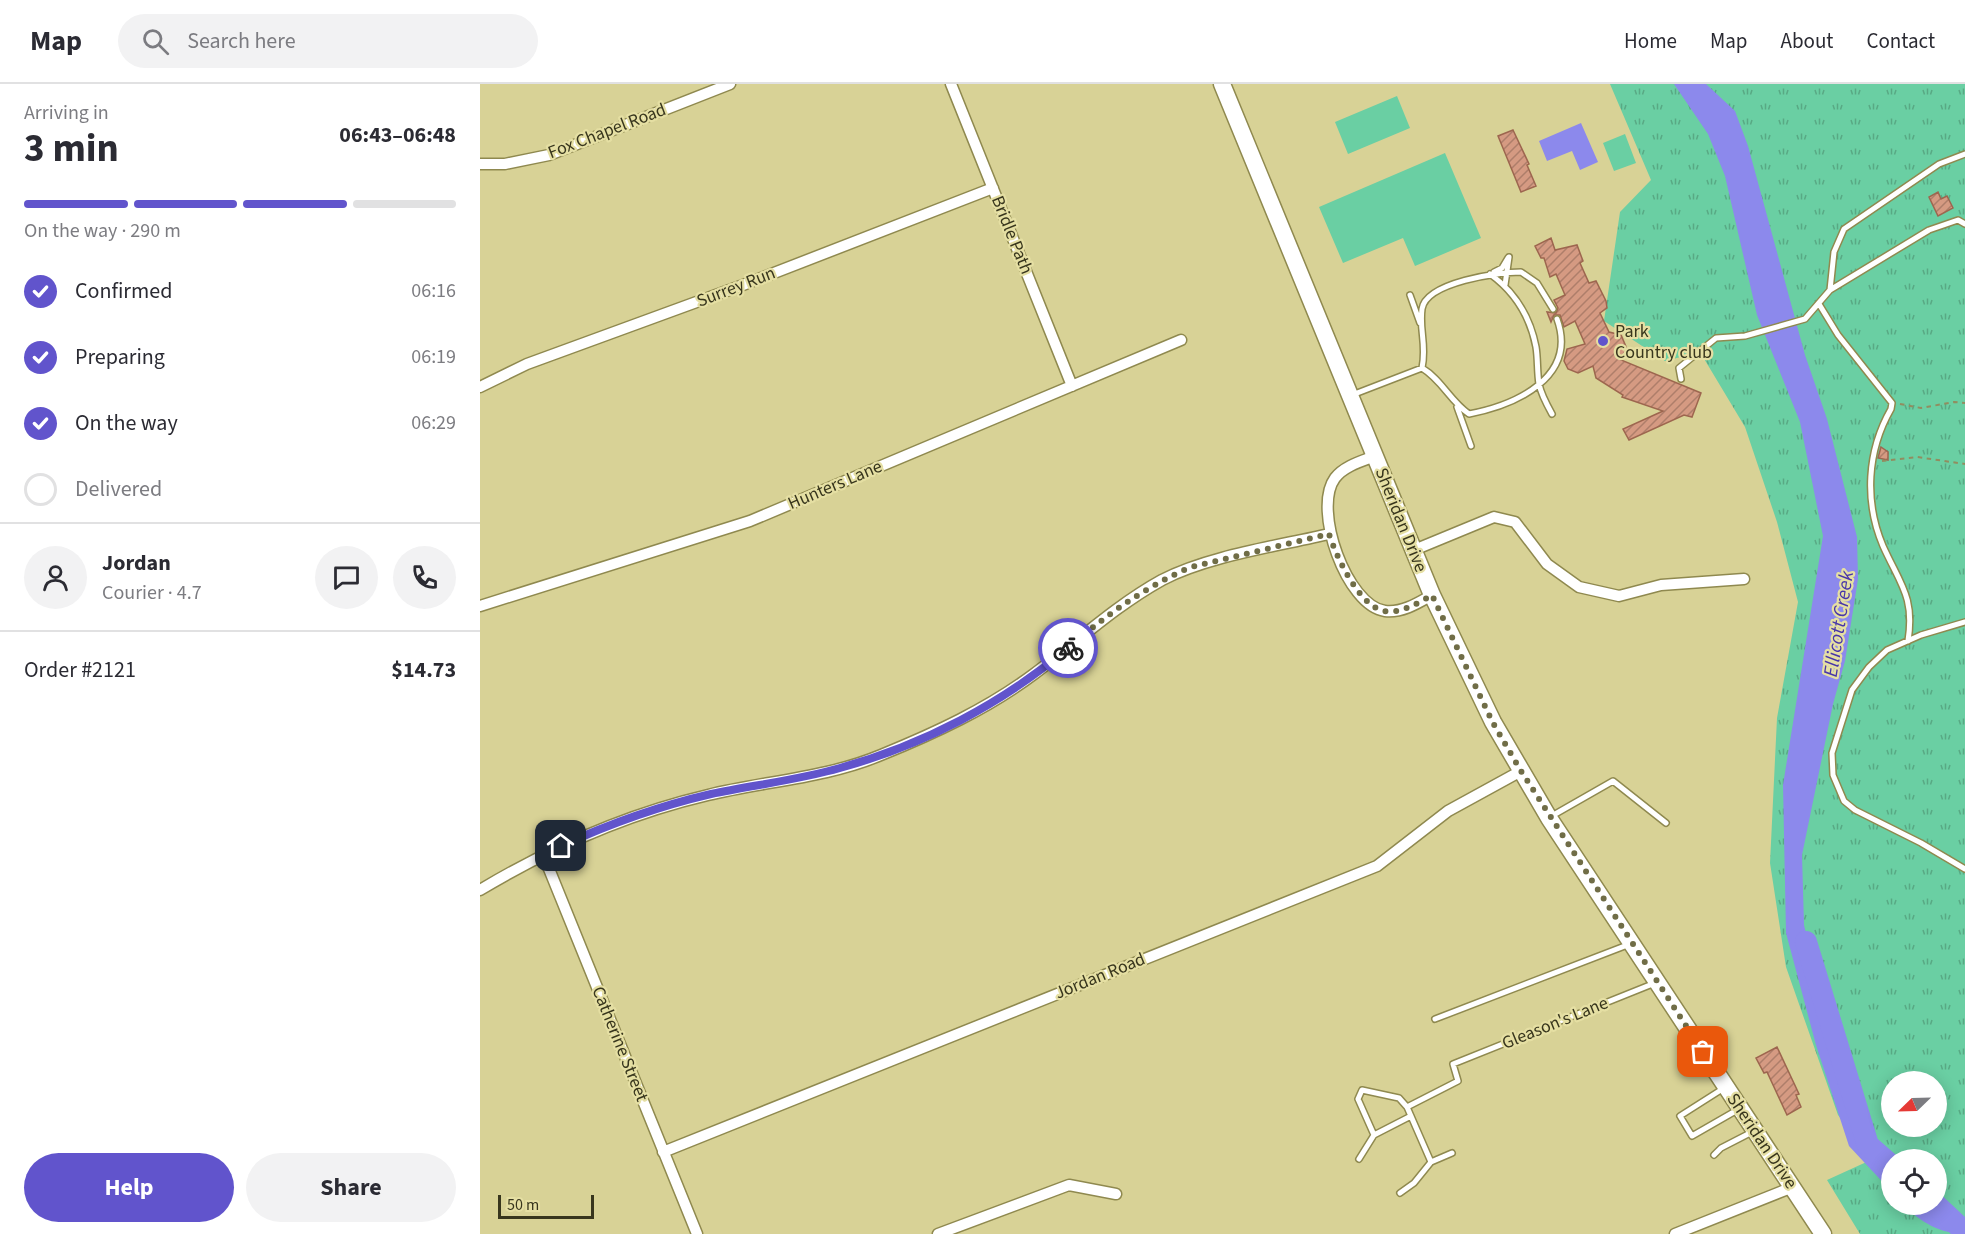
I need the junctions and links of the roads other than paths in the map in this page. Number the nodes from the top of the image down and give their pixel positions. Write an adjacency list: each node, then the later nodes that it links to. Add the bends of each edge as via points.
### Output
1 (730, 84): 5 (street, Fox Chapel Road, via 549,155 505,164)
2 (951, 84): 6 (street, Bridle Path)
3 (1222, 84): 23 (main road, Sheridan Drive)
4 (1965, 154): 11 (lane, via 1939,164 1844,229 1834,252)
5 (480, 164)
6 (993, 188): 21 (street, Bridle Path); 22 (street, Surrey Run, via 555,353)
7 (1965, 224): 11 (lane, via 1958,220 1929,230)
8 (1509, 272): 9 (lane); 9 (lane, via 1509,257 1502,268); 10 (lane); 14 (lane, via 1521,272 1538,283)
9 (1490, 274): 10 (lane); 16 (lane, via 1435,292 1422,305)
10 (1505, 285): 20 (lane, via 1529,323 1536,347)
11 (1830, 291): 13 (lane)
12 (1410, 295): 16 (lane)
13 (1819, 304): 19 (lane, via 1804,319 1750,334 1716,338 1679,368); 34 (lane, via 1843,343 1892,403 1875,445 1870,477 1875,525 1910,602)
14 (1553, 309)
15 (1557, 319): 20 (lane, via 1562,335 1560,352 1553,372)
16 (1421, 325): 18 (lane, via 1426,351)
17 (1181, 340): 21 (street, Hunters Lane)
18 (1422, 368): 23 (lane); 24 (lane, via 1435,376)
19 (1681, 380)
20 (1539, 385): 24 (lane, via 1482,412 1470,414); 25 (lane)
21 (1072, 386): 32 (street, Hunters Lane, via 750,521)
22 (480, 387)
23 (1350, 395): 27 (main road, Sheridan Drive)
24 (1456, 406): 26 (lane)
25 (1552, 414)
26 (1472, 446)
27 (1375, 456): 28 (street, via 1336,477 1328,502); 29 (main road, Sheridan Drive)
28 (1329, 534): 31 (street, via 1340,562 1370,603 1383,611 1397,611); 38 (street, via 1191,567 1164,579 1129,600 1033,675 988,704 952,725 879,756 666,806 596,830)
29 (1414, 550): 30 (street, via 1494,518 1515,522 1546,564 1579,587 1619,596 1661,585); 31 (main road, Sheridan Drive)
30 (1744, 579)
31 (1432, 595): 35 (main road, Sheridan Drive, via 1493,723)
32 (480, 606)
33 (1965, 622): 34 (lane)
34 (1908, 641): 39 (lane, via 1887,650 1852,690 1832,753 1833,775 1845,801 1855,810)
35 (1521, 771): 36 (main road, Sheridan Drive); 50 (street, Jordan Road, via 1448,811 1377,866)
36 (1549, 818): 37 (lane, via 1613,781); 41 (main road, Sheridan Drive)
37 (1666, 823)
38 (543, 854): 40 (street); 50 (street, Catherine Street)
39 (1965, 869)
40 (480, 890)
41 (1631, 944): 42 (main road, Sheridan Drive); 43 (lane)
42 (1657, 982): 44 (main road, Sheridan Drive); 45 (lane, Gleason's Lane, via 1453,1064 1458,1081)
43 (1435, 1019)
44 (1726, 1086): 46 (main road, Sheridan Drive); 46 (lane, via 1680,1116 1692,1136)
45 (1407, 1107): 47 (lane); 49 (lane, via 1399,1098 1362,1090 1358,1098)
46 (1741, 1108): 48 (main road, Sheridan Drive)
47 (1411, 1116): 49 (lane); 54 (lane)
48 (1755, 1130): 52 (lane); 55 (main road, Sheridan Drive)
49 (1374, 1135): 53 (lane)
50 (663, 1152): 58 (street, Catherine Street)
51 (1452, 1153): 54 (lane)
52 (1714, 1155)
53 (1359, 1159)
54 (1431, 1162): 56 (lane)
55 (1793, 1187): 60 (street); 61 (main road, Sheridan Drive)
56 (1400, 1193)
57 (1116, 1194): 59 (street, via 1069,1185)
58 (697, 1234)
59 (938, 1234)
60 (1676, 1234)
61 (1823, 1234)

